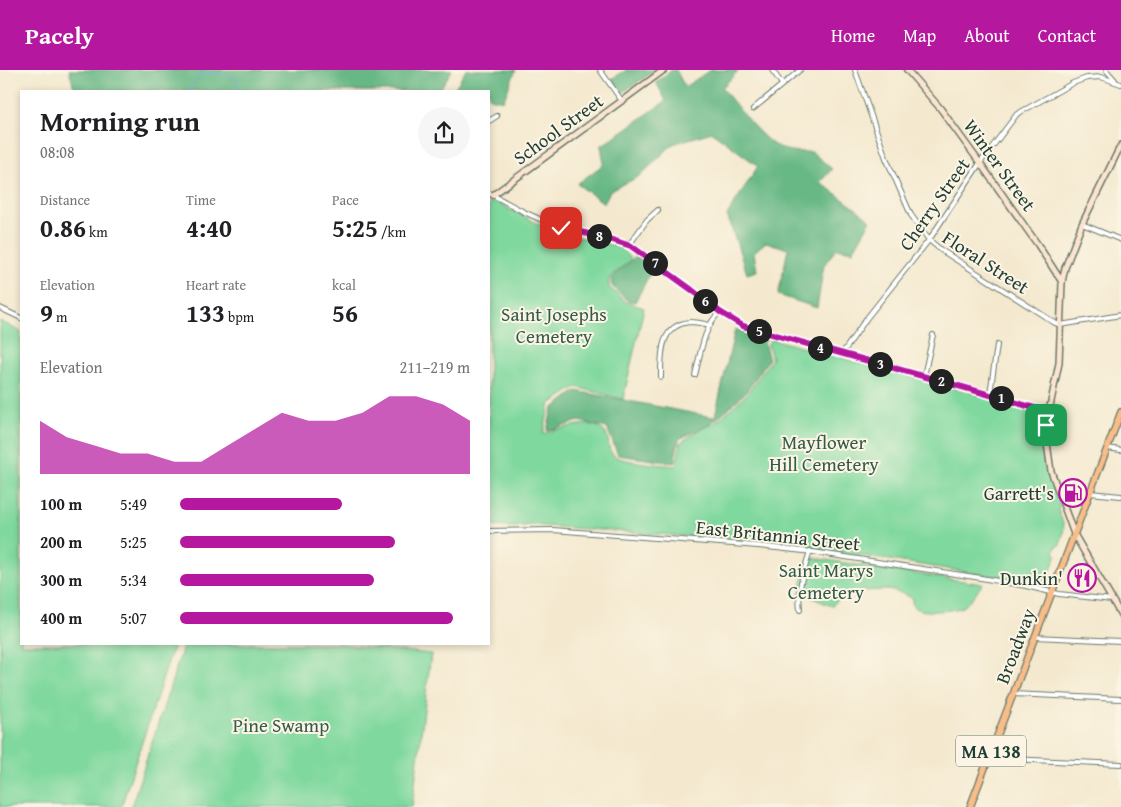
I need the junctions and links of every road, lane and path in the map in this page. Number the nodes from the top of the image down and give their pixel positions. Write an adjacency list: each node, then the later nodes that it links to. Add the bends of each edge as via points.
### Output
1 (600, 70): 10 (street)
2 (664, 70): 10 (street, School Street)
3 (772, 70): 9 (street)
4 (800, 70): 9 (street)
5 (855, 70): 19 (street, Floral Street, via 886,158 914,220)
6 (907, 70): 15 (street, Winter Street)
7 (1106, 70): 8 (street)
8 (1119, 83): 15 (street, Cherry Street, via 1089,77 1020,112)
9 (782, 84): 11 (street)
10 (622, 101): 16 (street, School Street)
11 (753, 109)
12 (497, 116): 13 (street)
13 (490, 120)
14 (1120, 148): 18 (street)
15 (980, 163): 19 (street, Cherry Street); 22 (street, Winter Street)
16 (491, 194): 21 (street, via 555,226)
17 (658, 210): 21 (street)
18 (1082, 224): 20 (street); 22 (street)
19 (928, 240): 28 (street, Floral Street); 31 (street, Cherry Street)
20 (1121, 240)
21 (629, 245): 24 (street)
22 (1062, 282): 28 (street)
23 (0, 308): 26 (street)
24 (720, 312): 27 (street); 31 (street, via 749,328)
25 (1121, 315): 28 (street)
26 (20, 318)
27 (710, 325): 32 (street); 34 (street, via 685,323 669,333 662,350)
28 (1060, 325): 36 (street, via 1059,363)
29 (933, 335): 33 (street)
30 (997, 345): 35 (street)
31 (842, 354): 33 (street)
32 (695, 375)
33 (924, 376): 35 (street)
34 (661, 377)
35 (990, 394): 36 (street)
36 (1048, 412): 43 (street, via 1046,436 1051,468)
37 (1121, 412): 38 (main road, Broadway / MA 138)
38 (1107, 448): 39 (street); 40 (main road, Broadway / MA 138)
39 (1121, 450)
40 (1090, 493): 41 (street); 43 (main road, Broadway / MA 138)
41 (1121, 496)
42 (490, 531): 44 (street, East Britannia Street, via 553,530)
43 (1074, 534): 45 (main road, Broadway / MA 138); 46 (street)
44 (810, 551): 45 (street, East Britannia Street); 48 (street, via 799,586)
45 (1052, 592): 46 (street, East Britannia Street); 50 (main road, Broadway / MA 138)
46 (1112, 600): 47 (street, East Britannia Street); 49 (street)
47 (1120, 601)
48 (800, 610)
49 (1121, 615)
50 (1034, 637): 51 (street); 52 (main road, Broadway / MA 138)
51 (1121, 641)
52 (1013, 694): 53 (street); 54 (main road, Broadway / MA 138)
53 (1121, 699)
54 (989, 758): 55 (street); 56 (main road, Broadway / MA 138)
55 (1121, 764)
56 (970, 807)

